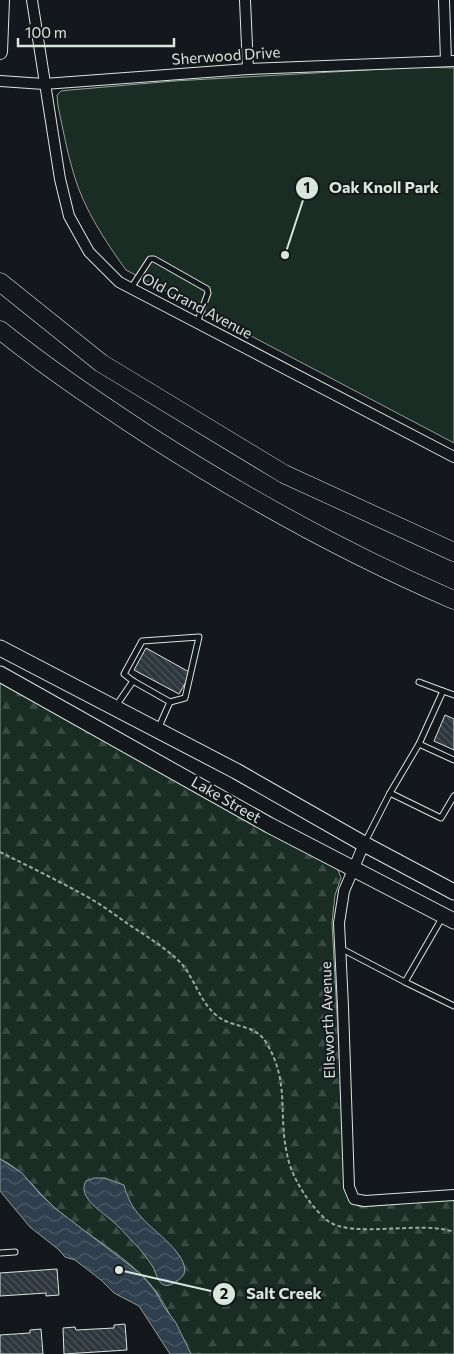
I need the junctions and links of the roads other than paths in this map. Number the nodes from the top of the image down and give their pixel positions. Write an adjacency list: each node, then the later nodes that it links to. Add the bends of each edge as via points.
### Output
1 (2, 0): 5 (main road)
2 (32, 0): 9 (street, Old Grand Avenue)
3 (245, 0): 7 (street)
4 (444, 0): 6 (street)
5 (0, 52)
6 (450, 61): 7 (street, Sherwood Drive)
7 (248, 69): 9 (street, Sherwood Drive)
8 (0, 81): 9 (street, Sherwood Drive)
9 (44, 84): 11 (street, Old Grand Avenue, via 69,216 89,252 119,282)
10 (0, 282): 15 (highway, via 101,363 284,474)
11 (131, 288): 12 (street, Old Grand Avenue); 12 (lane, via 150,259 154,259 207,289)
12 (198, 323): 14 (street, Old Grand Avenue)
13 (0, 330): 16 (highway, via 115,413 193,463 345,550)
14 (454, 458)
15 (454, 552)
16 (454, 600)
17 (0, 648): 19 (main road, Lake Street)
18 (0, 656): 19 (main road)
19 (25, 660): 26 (main road, Lake Street)
20 (0, 674): 29 (main road, Lake Street)
21 (133, 682): 25 (lane); 25 (lane, via 124,674 142,640 199,637 185,698); 26 (lane)
22 (420, 682): 23 (lane)
23 (443, 691): 24 (lane); 28 (lane)
24 (454, 695)
25 (170, 702): 27 (lane)
26 (116, 707): 27 (main road, Lake Street)
27 (158, 730): 29 (main road); 33 (main road, Lake Street, via 236,770)
28 (419, 744): 30 (lane); 31 (lane)
29 (144, 754): 34 (main road, Lake Street, via 269,825)
30 (454, 760)
31 (390, 793): 32 (lane, via 441,818); 33 (lane)
32 (454, 796)
33 (364, 844): 34 (street, Ellsworth Avenue); 35 (main road, Lake Street)
34 (354, 868): 36 (main road, Lake Street); 37 (street, Ellsworth Avenue, via 344,892 339,923)
35 (454, 892)
36 (449, 918): 38 (lane)
37 (340, 948): 38 (lane); 40 (street, Ellsworth Avenue, via 349,1187 354,1199)
38 (406, 982): 39 (lane)
39 (454, 1006)
40 (454, 1195)
41 (15, 1252): 42 (lane)
42 (0, 1254)

